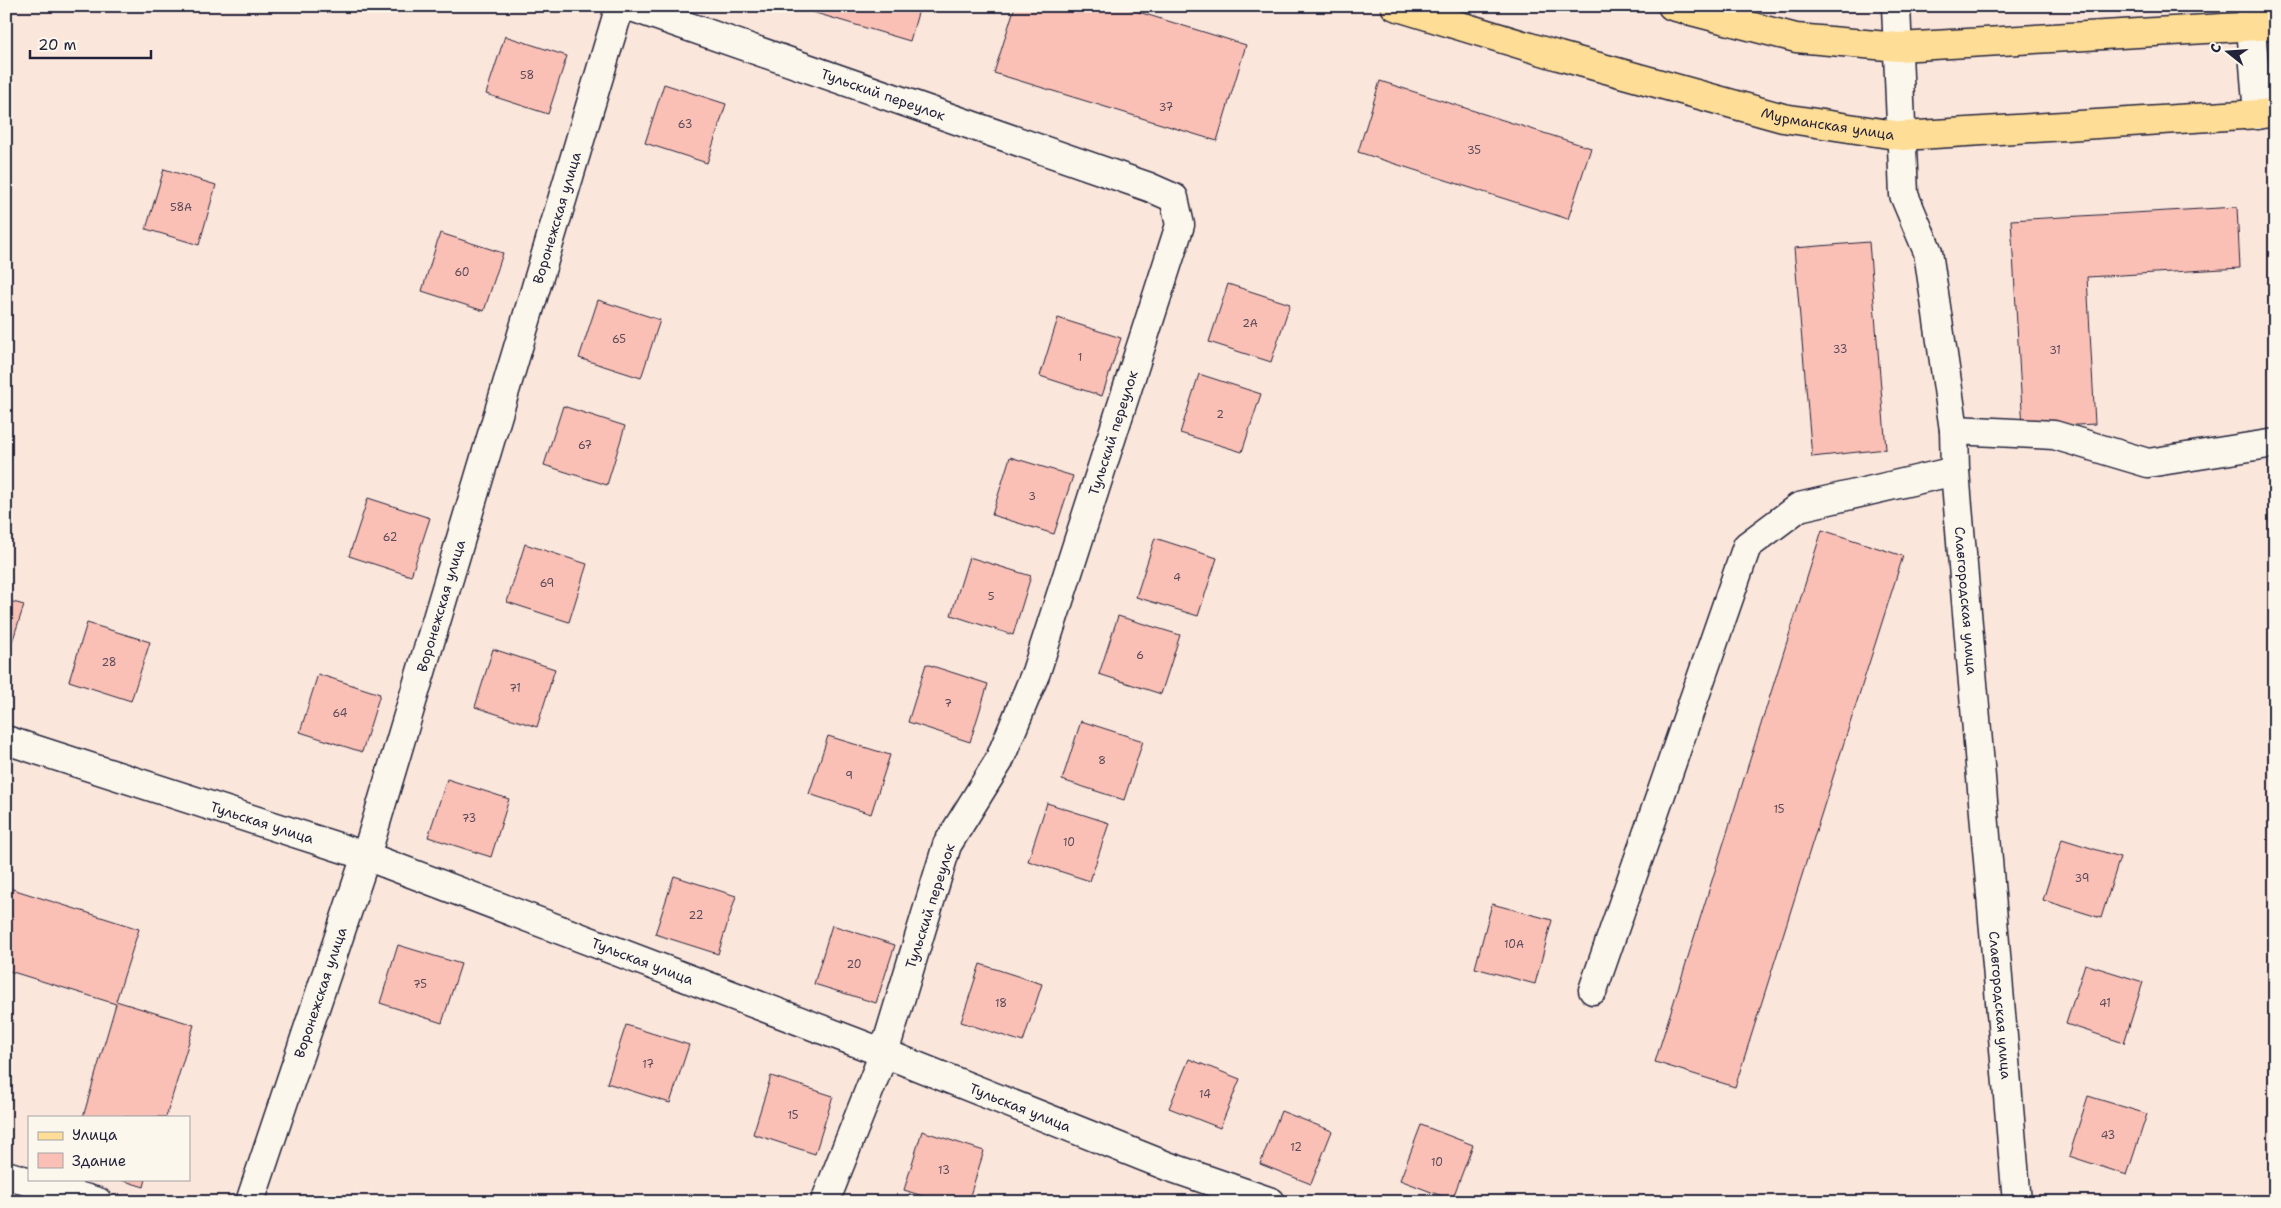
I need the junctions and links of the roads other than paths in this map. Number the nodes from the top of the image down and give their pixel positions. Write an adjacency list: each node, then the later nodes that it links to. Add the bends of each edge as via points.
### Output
1 (620, 6): 14 (street, Воронежская улица)
2 (629, 6): 16 (street, Тульский переулок, via 1070,158 1174,198 1180,225 1036,672 999,761 947,844)
3 (1395, 6): 9 (main road, Мурманская улица, via 1558,56 1783,118)
4 (1672, 6): 7 (main road, via 1796,38)
5 (1896, 6): 7 (street, Славгородская улица)
6 (2259, 19): 7 (main road); 8 (street)
7 (1899, 47): 9 (street, Славгородская улица)
8 (2266, 114): 9 (main road, Мурманская улица)
9 (1902, 136): 10 (street, Славгородская улица, via 1904,195 1928,252)
10 (1954, 430): 11 (street, via 2054,435 2148,463); 12 (street, Славгородская улица)
11 (2275, 443)
12 (1955, 470): 15 (street, via 1799,507 1747,546); 22 (street, Славгородская улица)
13 (6, 740): 14 (street, Тульская улица)
14 (366, 856): 16 (street, Тульская улица); 19 (street, Воронежская улица)
15 (1593, 990)
16 (884, 1053): 20 (street, Тульский переулок); 21 (street, Тульская улица, via 1167,1166)
17 (6, 1175): 18 (street)
18 (98, 1202)
19 (250, 1202)
20 (825, 1202)
21 (1272, 1202)
22 (2017, 1202)

